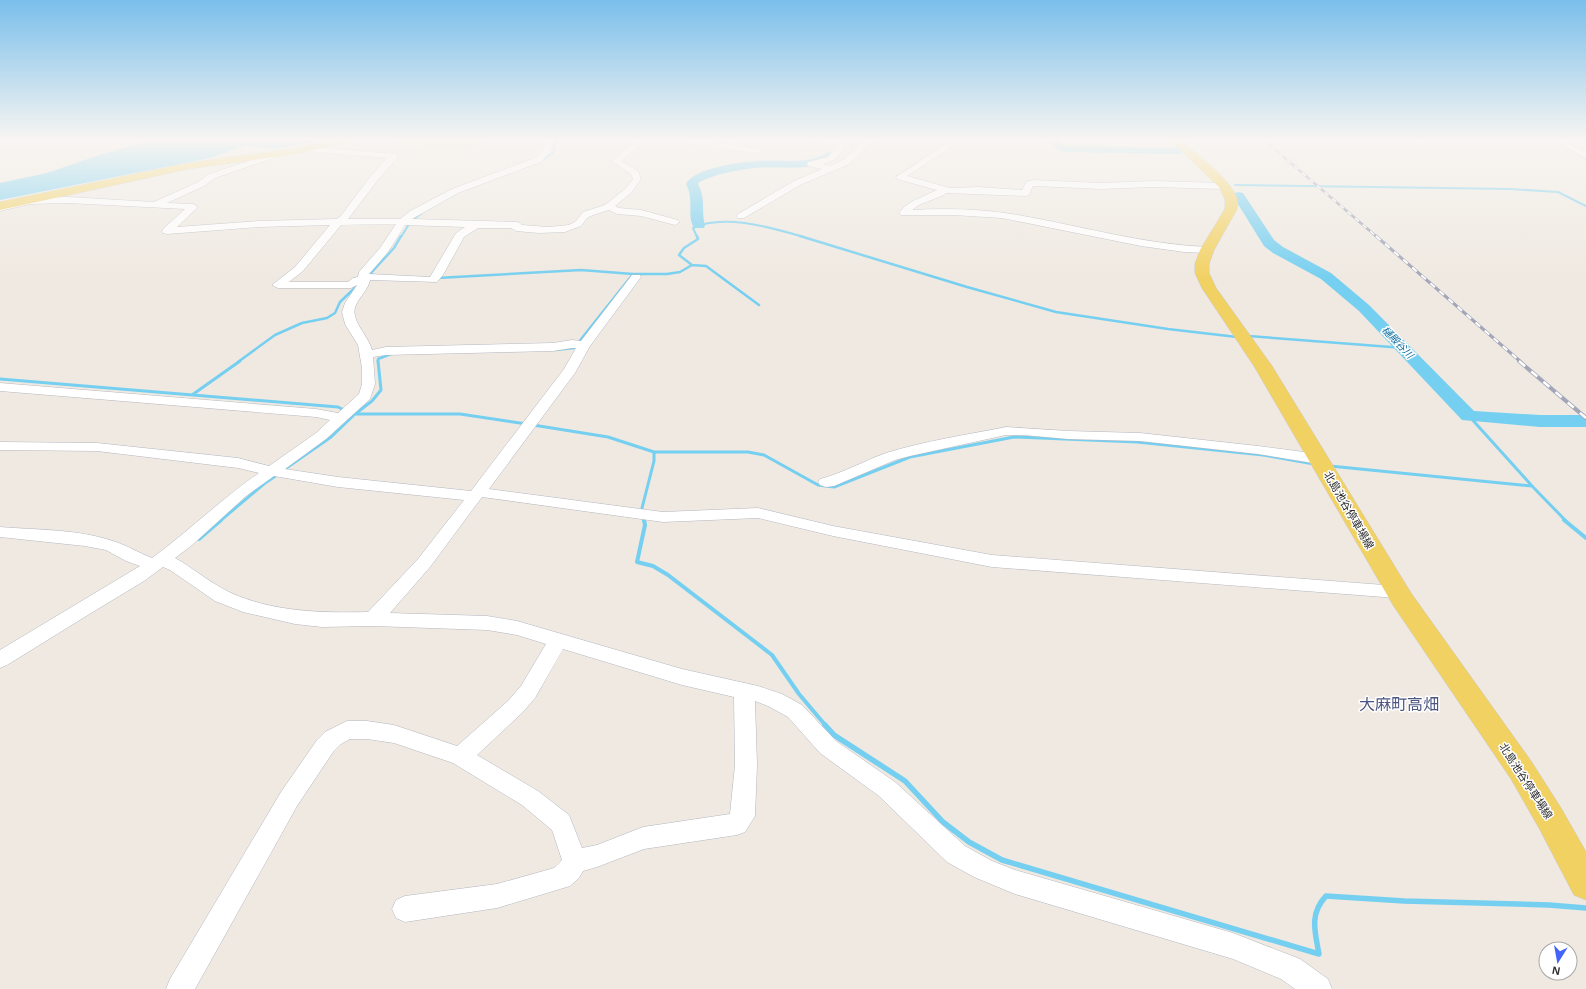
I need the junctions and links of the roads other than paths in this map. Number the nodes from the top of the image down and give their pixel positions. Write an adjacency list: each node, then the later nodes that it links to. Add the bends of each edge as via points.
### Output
1 (96, 186): 12 (main road)
2 (196, 186): 11 (street)
3 (368, 186): 15 (street)
4 (468, 186): 16 (street, via 413,213)
5 (633, 186): 13 (street)
6 (792, 186): 14 (street)
7 (933, 186): 10 (street)
8 (1028, 186): 10 (street, via 1023,194)
9 (1223, 186): 19 (main road, 北島池谷停車場線, via 1230,193 1231,209)
10 (942, 189): 19 (street, via 941,193 908,208 904,213 1002,216 1032,220 1129,242)
11 (155, 205): 12 (street, via 68,200 30,201); 15 (street, via 193,207 167,231 259,224)
12 (0, 207)
13 (610, 207): 17 (street); 18 (street, via 584,216 578,224 555,229 516,228 517,225)
14 (741, 216)
15 (338, 222): 16 (street); 21 (street, via 298,269 278,285 351,285)
16 (408, 222): 18 (street); 21 (street, via 363,274)
17 (675, 222)
18 (475, 225): 21 (street, via 460,235 435,278)
19 (1207, 250): 27 (main road, 北島池谷停車場線, via 1202,273 1209,288 1263,366)
20 (636, 277): 22 (street)
21 (364, 278): 23 (street, via 364,285 351,300 348,310 349,319 362,339)
22 (579, 344): 23 (street, via 553,347 386,351); 30 (street, via 570,370)
23 (368, 355): 25 (street, via 368,390)
24 (0, 387): 25 (street)
25 (341, 417): 28 (street)
26 (0, 446): 28 (street, via 97,447 238,463)
27 (1321, 463): 29 (street, via 1258,450 1140,437 1006,431 907,452); 33 (main road, 北島池谷停車場線)
28 (277, 472): 30 (street, via 375,487); 32 (street, via 240,493)
29 (826, 482)
30 (476, 494): 33 (street, via 663,517 748,512 992,561); 34 (street, via 424,563)
31 (0, 532): 32 (street, via 85,540 111,546 132,557)
32 (158, 563): 34 (street, via 176,566 221,596 243,605 295,617 322,620); 36 (street)
33 (1397, 592): 40 (main road, 北島池谷停車場線, via 1520,770)
34 (373, 619): 35 (street, via 487,623 517,628)
35 (558, 640): 37 (street, via 682,677); 38 (street, via 528,692 515,707)
36 (0, 660)
37 (745, 691): 39 (street, via 746,765 743,816 737,824 643,838 597,856); 43 (street, via 775,700 795,711 828,747 887,789 956,854 983,869 1015,882 1233,946 1290,969)
38 (460, 756): 39 (street, via 530,798 561,824); 42 (street, via 394,734 347,730 333,738 288,798)
39 (575, 861): 41 (street, via 561,878 497,896)
40 (1586, 884)
41 (405, 909)
42 (180, 989)
43 (1318, 989)

